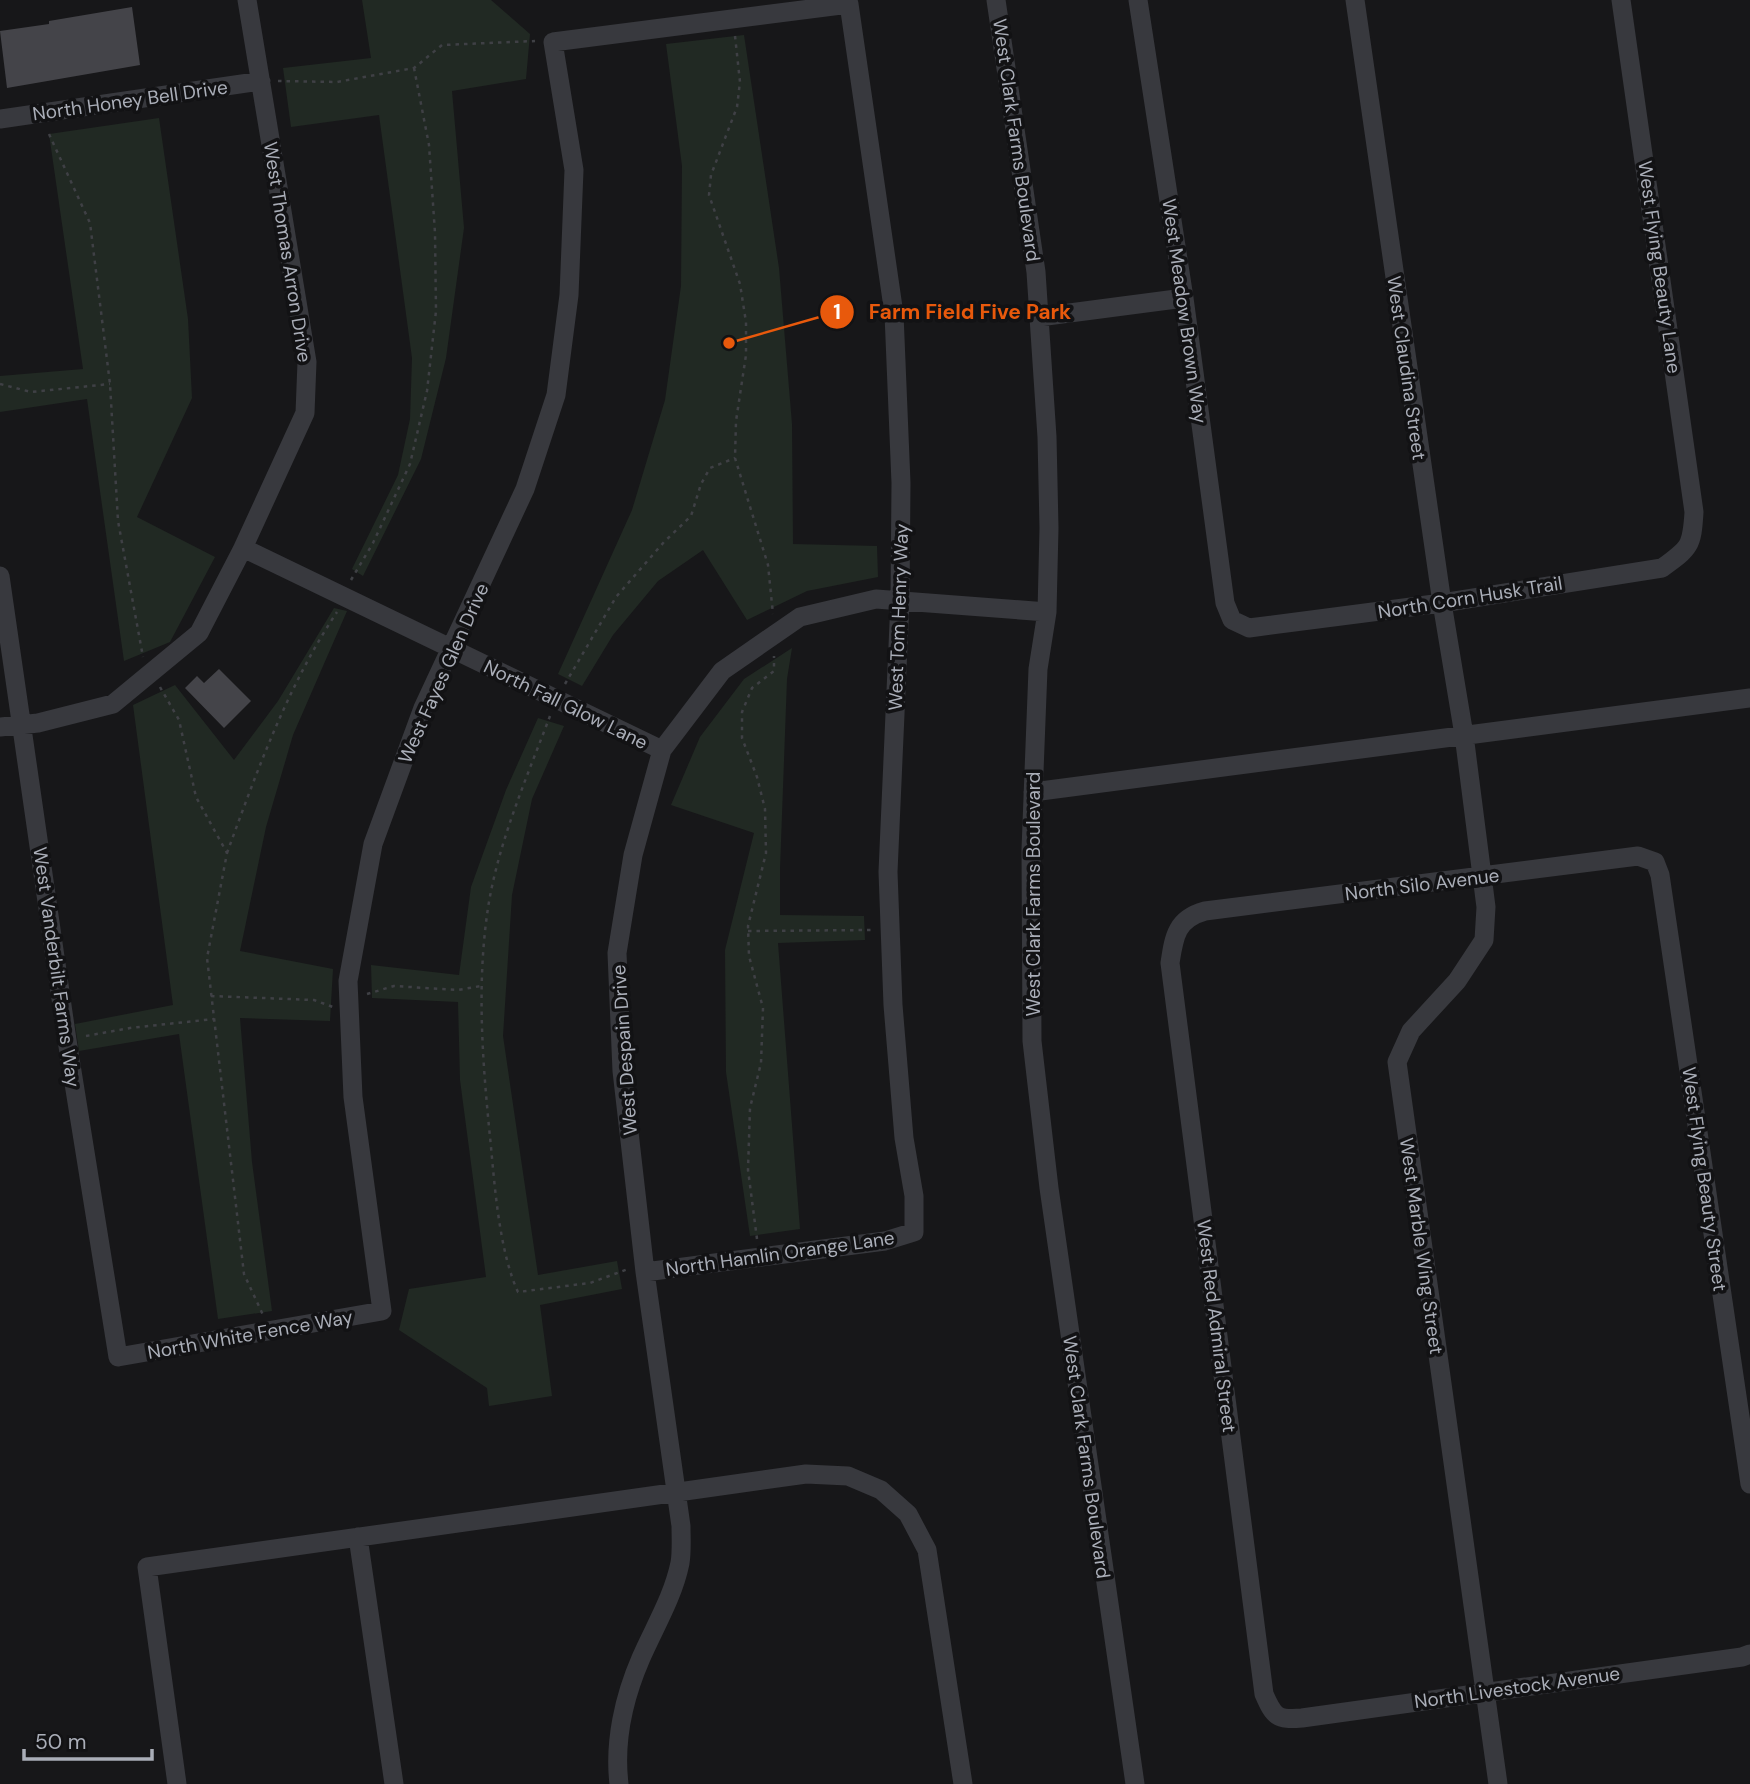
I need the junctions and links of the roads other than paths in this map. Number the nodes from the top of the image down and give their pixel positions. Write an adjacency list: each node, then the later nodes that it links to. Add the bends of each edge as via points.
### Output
1 (247, 0): 7 (street, West Thomas Arron Drive)
2 (996, 0): 10 (street, West Clark Farms Boulevard)
3 (1138, 0): 9 (street, West Meadow Brown Way)
4 (1355, 0): 15 (street, West Claudina Street)
5 (1621, 0): 11 (street, West Flying Beauty Lane, via 1695,512)
6 (553, 42): 14 (street, West Tom Henry Way, via 849,4 894,314); 18 (street, West Fayes Glen Drive, via 574,170 569,295 556,395 525,489)
7 (261, 81): 8 (street, North Honey Bell Drive); 12 (street, West Thomas Arron Drive, via 307,362 305,413)
8 (0, 120)
9 (1184, 298): 10 (street); 17 (street, West Meadow Brown Way, via 1225,603)
10 (1039, 317): 16 (street, West Clark Farms Boulevard, via 1049,528)
11 (1693, 535): 15 (street, North Corn Husk Trail, via 1685,551 1662,568)
12 (243, 548): 18 (street, North Fall Glow Lane); 20 (street, West Thomas Arron Drive, via 199,632 113,704)
13 (0, 576): 20 (street, West Vanderbilt Farms Way)
14 (900, 601): 16 (street, West Despain Drive); 23 (street, West Despain Drive, via 876,599 800,617 722,671); 28 (street, West Tom Henry Way, via 888,872 894,1019)
15 (1442, 603): 17 (street, North Corn Husk Trail, via 1249,628); 22 (street, West Claudina Street)
16 (1047, 612): 24 (street, West Clark Farms Boulevard, via 1038,669)
17 (1232, 620)
18 (451, 648): 23 (street, North Fall Glow Lane); 30 (street, West Fayes Glen Drive, via 423,708 373,844 348,981 353,1097)
19 (1750, 698): 22 (street)
20 (22, 724): 21 (street, West Thomas Arron Drive); 31 (street, West Vanderbilt Farms Way)
21 (0, 727)
22 (1464, 735): 24 (street); 26 (street, West Marble Wing Street)
23 (662, 750): 29 (street, West Despain Drive, via 633,856 617,953 622,1071)
24 (1033, 792): 42 (street, West Clark Farms Boulevard, via 1032,1041 1050,1201)
25 (1660, 875): 26 (street, North Silo Avenue, via 1655,862 1638,856); 32 (street, West Flying Beauty Street)
26 (1482, 876): 27 (street, North Silo Avenue, via 1205,911 1190,915); 36 (street, West Marble Wing Street, via 1484,940 1457,981 1411,1031 1397,1062)
27 (1180, 927): 37 (street, West Red Admiral Street, via 1170,963 1264,1695 1272,1712)
28 (914, 1231): 29 (street, North Hamlin Orange Lane, via 885,1241)
29 (645, 1267): 33 (street, West Despain Drive)
30 (382, 1311): 31 (street, North White Fence Way)
31 (118, 1357)
32 (1750, 1484)
33 (676, 1493): 34 (street); 40 (street, West Despain Drive, via 680,1561 670,1598 640,1660 622,1714); 41 (street, via 806,1474 848,1476 881,1490 908,1514 927,1550)
34 (358, 1537): 38 (street, via 147,1567); 39 (street)
35 (1750, 1654): 36 (street, North Livestock Avenue)
36 (1485, 1691): 37 (street, North Livestock Avenue); 43 (street, West Marble Wing Street)
37 (1283, 1719)
38 (177, 1784)
39 (394, 1784)
40 (619, 1784)
41 (963, 1784)
42 (1135, 1784)
43 (1498, 1784)

